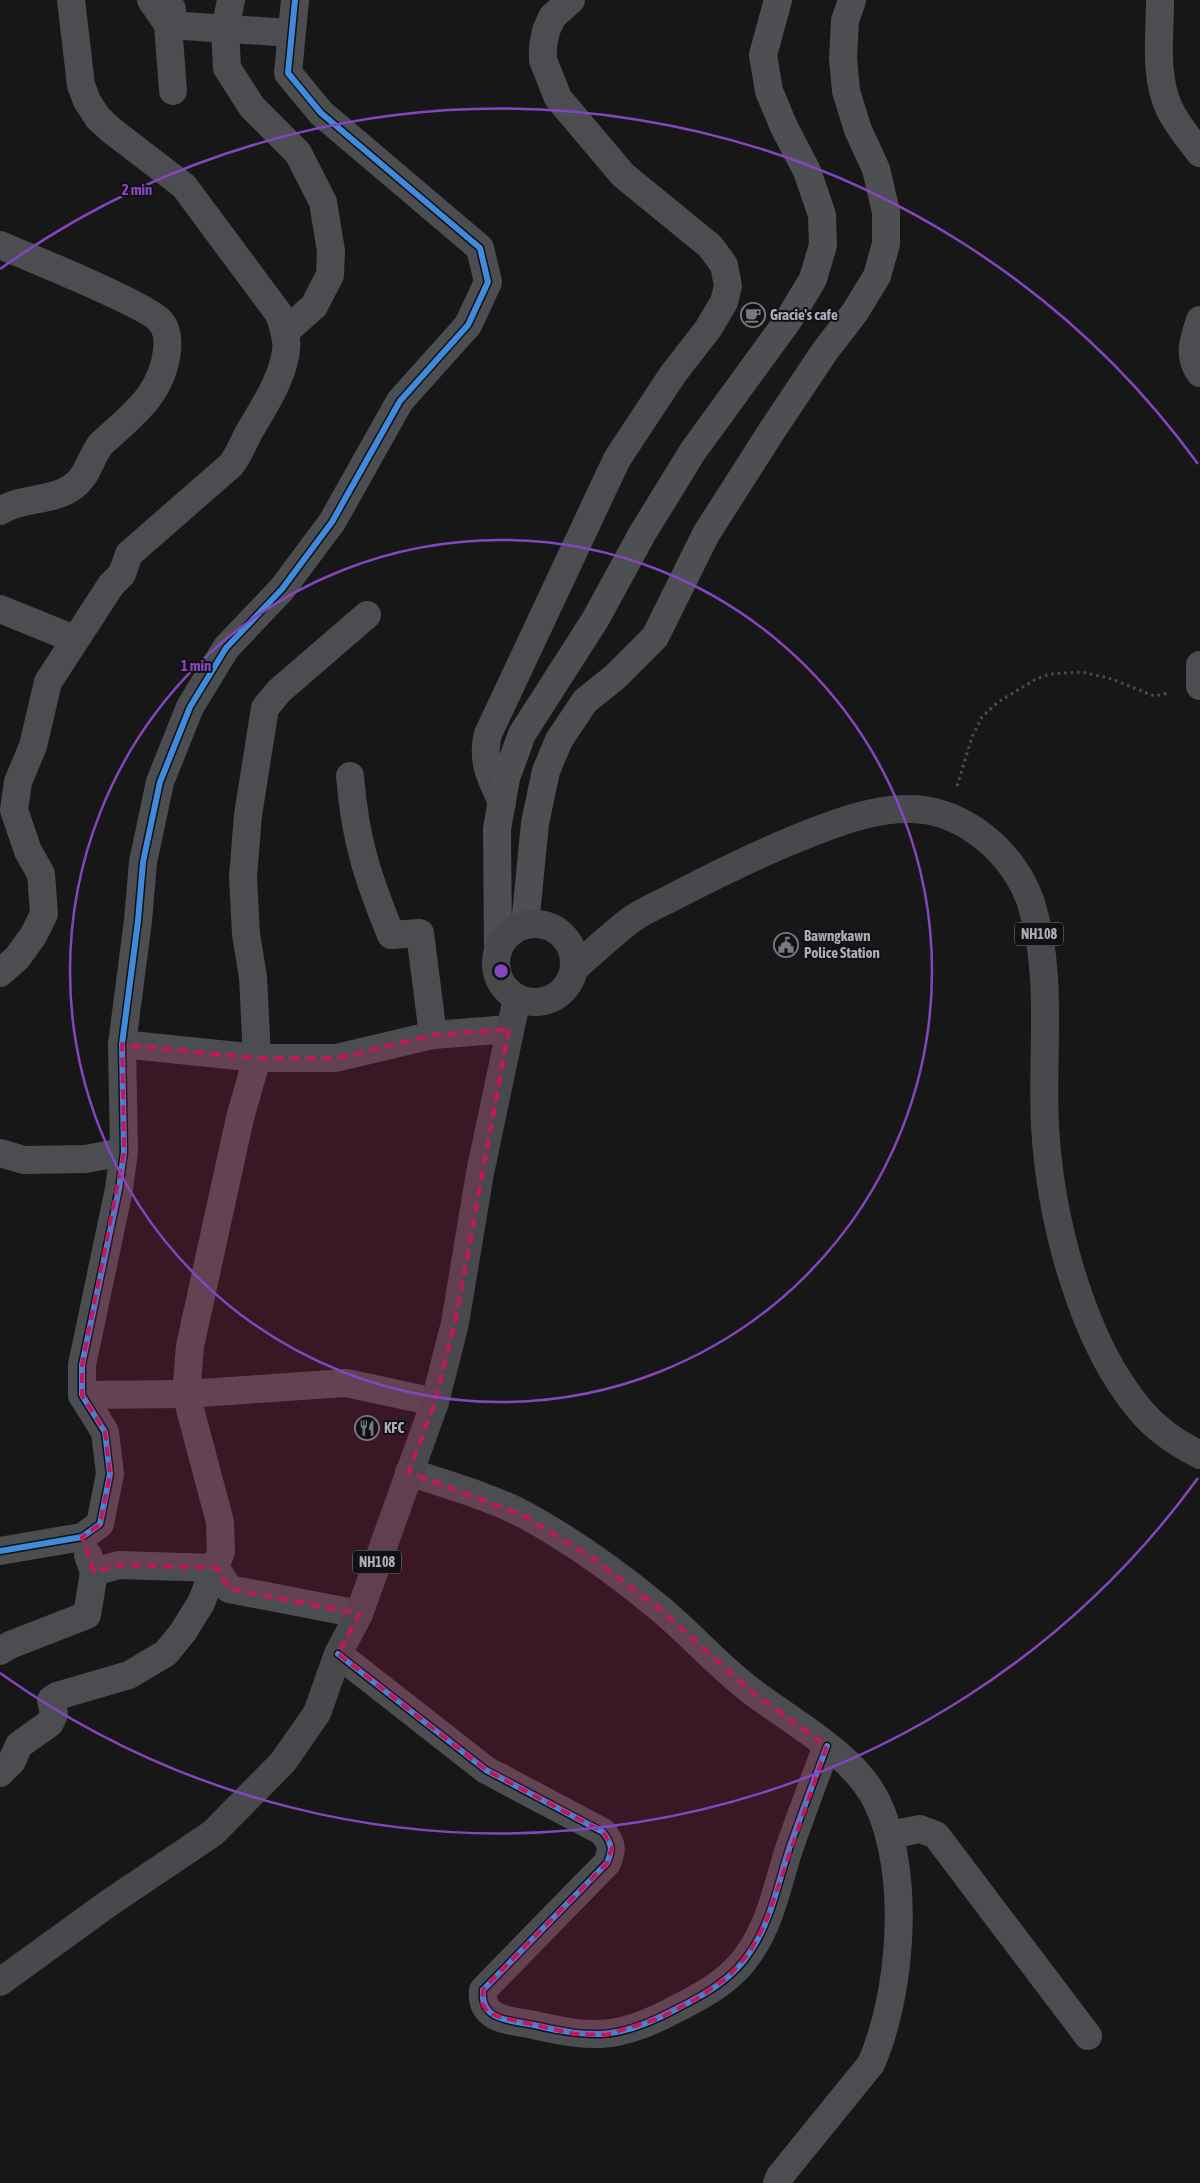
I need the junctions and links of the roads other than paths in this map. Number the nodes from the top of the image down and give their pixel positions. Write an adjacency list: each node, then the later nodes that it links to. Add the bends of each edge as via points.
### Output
1 (71, 0): 16 (street, via 81,85 86,101 111,130 184,186 280,314)
2 (151, 0): 9 (street)
3 (231, 0): 10 (street)
4 (295, 0): 11 (street)
5 (571, 0): 23 (street, via 552,17 543,46 543,60 558,98 623,176 710,246 724,265 728,286 724,302 708,329 673,374 618,459 492,726 484,761)
6 (778, 0): 23 (main road, via 764,55 768,91 807,171 822,216 823,245 813,279 789,319 693,451 595,620 522,734 506,778)
7 (852, 0): 24 (main road, via 845,21 843,58 846,91 858,130 876,169 886,212 886,244 877,276 706,534 655,637 615,677 585,701 559,740 546,771 535,823)
8 (1160, 0): 13 (street, via 1163,90 1178,125)
9 (171, 13): 10 (street); 12 (street)
10 (225, 29): 11 (street); 16 (street, via 227,68 252,107 298,153 323,202 331,251 330,275 314,306)
11 (291, 33): 31 (street, via 288,73 321,113 480,248 488,282 468,325 400,401 332,522 282,589 226,648 190,707 160,782 143,862)
12 (173, 91)
13 (1200, 153)
14 (0, 245): 18 (street, via 138,306 161,320 168,344 158,384 139,408 100,445 89,470 73,486 60,494 9,506)
15 (1200, 320): 17 (street, via 1192,354)
16 (286, 332): 21 (street, via 287,351 280,371 240,453 231,465 129,554 122,574 110,585)
17 (1200, 373)
18 (0, 512)
19 (0, 609): 21 (street)
20 (367, 615): 32 (street, via 279,691 268,702 264,713 248,815 243,877)
21 (74, 639): 27 (street, via 48,682 32,746 18,782 14,810 28,851 41,874 44,914 17,958)
22 (350, 776): 30 (street, via 359,845 369,881 391,934 420,934)
23 (502, 802): 25 (main road, via 497,830)
24 (525, 925): 25 (highway, via 509,934); 26 (highway, via 544,925 561,934 572,949)
25 (498, 950): 28 (highway, via 496,969 503,986)
26 (575, 968): 28 (highway, NH108, via 568,985 554,998 536,1003); 38 (highway, NH108, via 633,919 736,864 853,817 908,808 943,815 975,829 998,848 1017,874 1030,901 1040,936 1044,976 1045,1126 1056,1205 1072,1272 1091,1327 1119,1382 1141,1412 1162,1431)
27 (0, 973)
28 (517, 998): 29 (highway, NH108)
29 (509, 1029): 30 (street); 37 (highway, NH108, via 480,1173 455,1323)
30 (433, 1035): 32 (street, via 336,1058)
31 (122, 1044): 32 (street); 33 (street)
32 (257, 1058): 35 (street, via 240,1118 192,1337)
33 (124, 1152): 34 (street, via 85,1159 24,1160); 36 (street, via 82,1365)
34 (0, 1153)
35 (186, 1394): 36 (street); 37 (street, via 346,1383); 42 (street, via 220,1522 221,1552)
36 (82, 1395): 40 (street, via 106,1432 110,1474 100,1524)
37 (435, 1402): 39 (highway, NH108)
38 (1200, 1455)
39 (409, 1472): 44 (highway, NH108); 47 (street, via 523,1514 593,1558 658,1607 749,1689)
40 (82, 1537): 41 (street); 43 (street)
41 (0, 1551)
42 (216, 1568): 43 (street, via 119,1565); 44 (street, via 229,1589); 48 (street, via 201,1603 166,1653 129,1675 51,1700 54,1714 50,1723 19,1745 12,1761)
43 (94, 1572): 45 (street, via 87,1615)
44 (360, 1614): 46 (highway, NH108)
45 (0, 1651)
46 (338, 1654): 47 (street, via 486,1770 603,1832 610,1842 612,1851 607,1863 483,1990 482,2003 487,2012 575,2034 606,2035 660,2018 727,1978 750,1952 766,1922); 50 (highway, NH108, via 317,1713 283,1762 213,1832)
47 (827, 1746): 49 (street, via 860,1778 876,1800)
48 (0, 1773)
49 (890, 1835): 51 (street, via 920,1829 936,1835); 52 (street, via 897,1866 898,1930 880,2043 871,2064 780,2176)
50 (0, 1982)
51 (1088, 2036)
52 (778, 2183)

